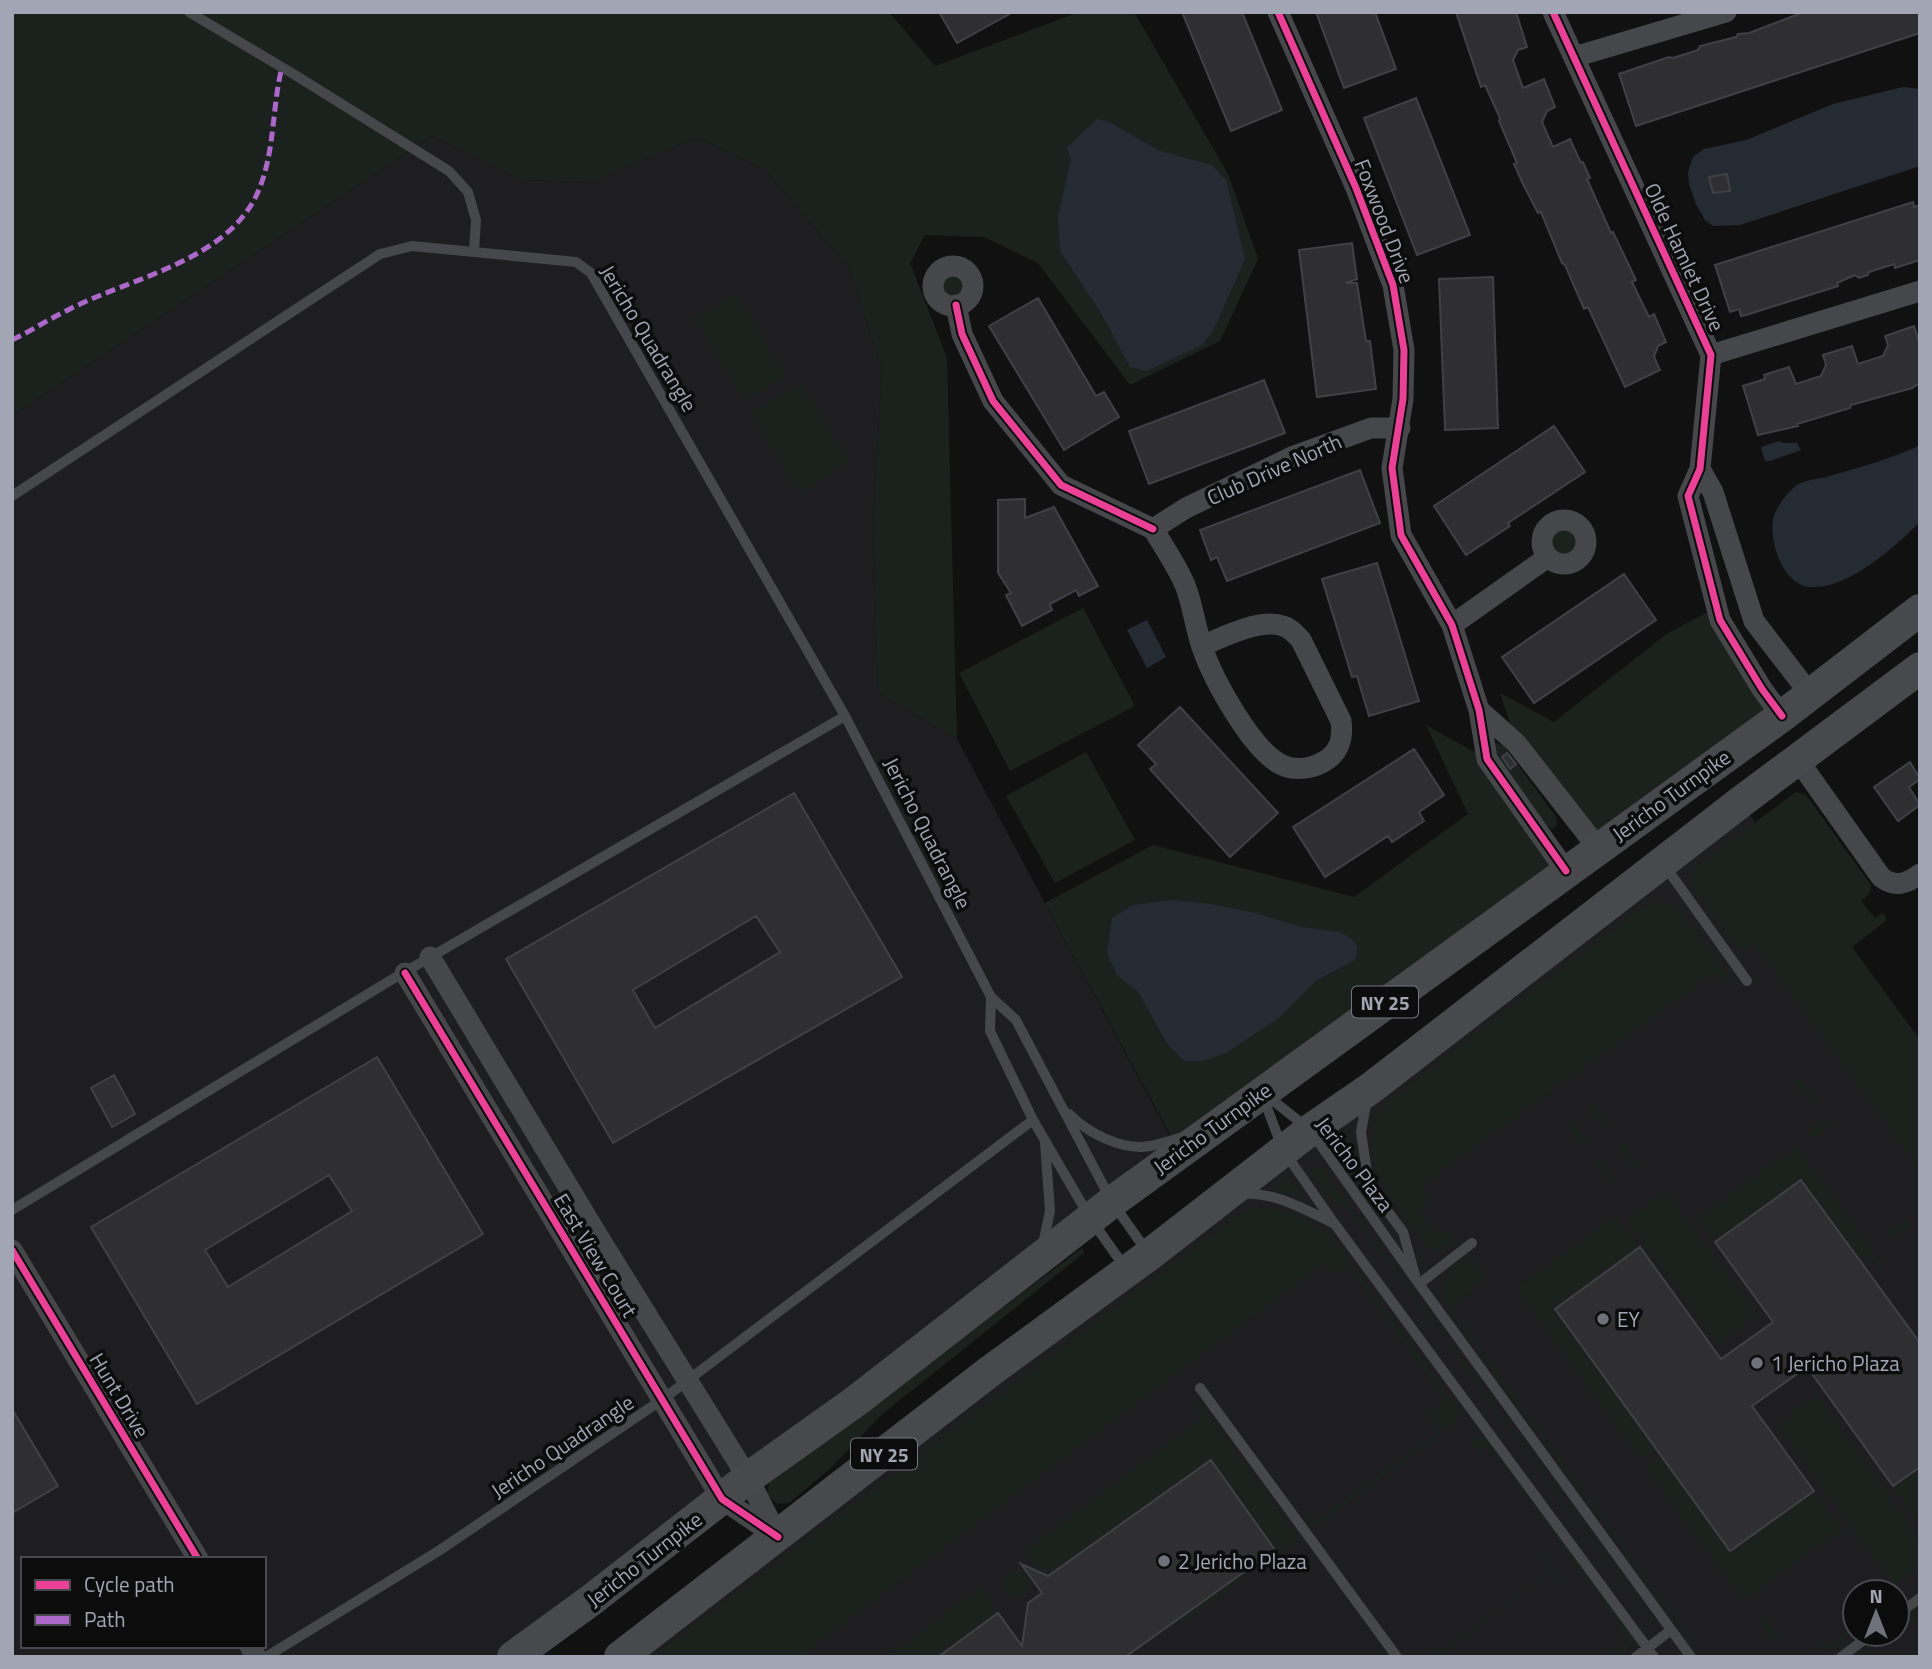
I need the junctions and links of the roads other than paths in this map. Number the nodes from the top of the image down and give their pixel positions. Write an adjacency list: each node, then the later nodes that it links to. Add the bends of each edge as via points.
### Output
1 (189, 12): 6 (lane, via 449,171 468,192 475,220)
2 (1278, 12): 10 (street, Foxwood Drive, via 1356,188 1393,285 1404,350)
3 (1553, 12): 5 (street, Olde Hamlet Drive)
4 (1726, 12): 5 (street)
5 (1574, 57): 9 (street, Olde Hamlet Drive)
6 (474, 252): 12 (lane, Jericho Quadrangle, via 412,246 380,254); 21 (lane, Jericho Quadrangle, via 576,262 591,273)
7 (1920, 291): 9 (street)
8 (956, 305): 13 (street, via 962,334 993,401 1061,485)
9 (1712, 355): 11 (street, Olde Hamlet Drive)
10 (1400, 428): 13 (street, Club Drive North, via 1371,428 1294,456); 16 (street, Foxwood Drive, via 1392,468 1401,535)
11 (1700, 469): 19 (street, via 1713,492 1750,613); 22 (street, Olde Hamlet Drive, via 1688,496 1720,620)
12 (12, 496)
13 (1153, 529): 17 (street, via 1184,583)
14 (1548, 557): 16 (street)
15 (1920, 610): 19 (main road, Jericho Turnpike / NY 25)
16 (1452, 625): 20 (street, Foxwood Drive)
17 (1202, 646): 17 (street, via 1233,710 1281,765 1315,766 1339,748 1341,721 1301,640 1290,629 1267,624 1237,630)
18 (1920, 668): 23 (main road, NY 25)
19 (1810, 694): 22 (main road, Jericho Turnpike / NY 25)
20 (1479, 710): 24 (street, via 1516,743); 26 (street, Foxwood Drive, via 1487,759)
21 (845, 716): 28 (lane); 31 (lane, Jericho Quadrangle)
22 (1782, 716): 24 (main road, Jericho Turnpike / NY 25)
23 (1798, 760): 25 (main road, NY 25); 27 (street, via 1881,877 1895,885)
24 (1598, 848): 26 (main road, Jericho Turnpike / NY 25)
25 (1663, 863): 30 (lane); 32 (main road, NY 25)
26 (1566, 871): 33 (main road, Jericho Turnpike / NY 25)
27 (1920, 874)
28 (430, 957): 29 (lane); 49 (street, East View Court)
29 (405, 973): 41 (lane); 51 (street, East View Court)
30 (1747, 981)
31 (991, 997): 34 (lane, Jericho Quadrangle, via 1016,1020); 35 (lane, Jericho Quadrangle, via 990,1031)
32 (1371, 1088): 37 (main road, NY 25); 48 (lane, via 1360,1132 1369,1186 1403,1232)
33 (1261, 1091): 36 (main road, Jericho Turnpike / NY 25); 37 (lane, Jericho Plaza); 39 (lane)
34 (1063, 1107): 36 (lane, Jericho Quadrangle, via 1093,1132 1119,1144 1147,1147); 42 (lane, Jericho Quadrangle)
35 (1033, 1120): 38 (lane, Jericho Quadrangle); 49 (lane, Jericho Quadrangle)
36 (1209, 1130): 42 (main road, Jericho Turnpike / NY 25)
37 (1310, 1130): 39 (main road, NY 25); 48 (lane, Jericho Plaza)
38 (1044, 1140): 42 (lane, Jericho Quadrangle); 46 (lane, Jericho Quadrangle, via 1050,1211)
39 (1283, 1150): 40 (main road, NY 25); 43 (lane)
40 (1223, 1196): 43 (lane, via 1274,1197); 47 (main road, NY 25)
41 (12, 1210)
42 (1101, 1210): 46 (main road, Jericho Turnpike / NY 25); 47 (lane, Jericho Quadrangle); 47 (lane, Jericho Quadrangle)
43 (1334, 1223): 57 (lane)
44 (1472, 1243): 48 (lane)
45 (12, 1250): 55 (street, Hunt Drive)
46 (1037, 1260): 52 (main road, Jericho Turnpike / NY 25, via 856,1401)
47 (1138, 1263): 54 (main road, NY 25, via 989,1372)
48 (1418, 1283): 56 (lane, Jericho Plaza)
49 (686, 1381): 51 (lane, Jericho Quadrangle); 52 (street, East View Court)
50 (1200, 1388): 61 (lane)
51 (663, 1399): 53 (street, East View Court); 58 (lane, Jericho Quadrangle, via 440,1550)
52 (748, 1478): 53 (main road, Jericho Turnpike / NY 25); 54 (street, East View Court)
53 (722, 1499): 54 (street, East View Court); 59 (main road, Jericho Turnpike / NY 25)
54 (778, 1537): 60 (main road, NY 25)
55 (197, 1557)
56 (1671, 1630): 57 (lane); 63 (lane, Jericho Plaza)
57 (1651, 1652): 62 (lane)
58 (266, 1657)
59 (513, 1657)
60 (620, 1657)
61 (1396, 1657)
62 (1636, 1657)
63 (1691, 1657)

